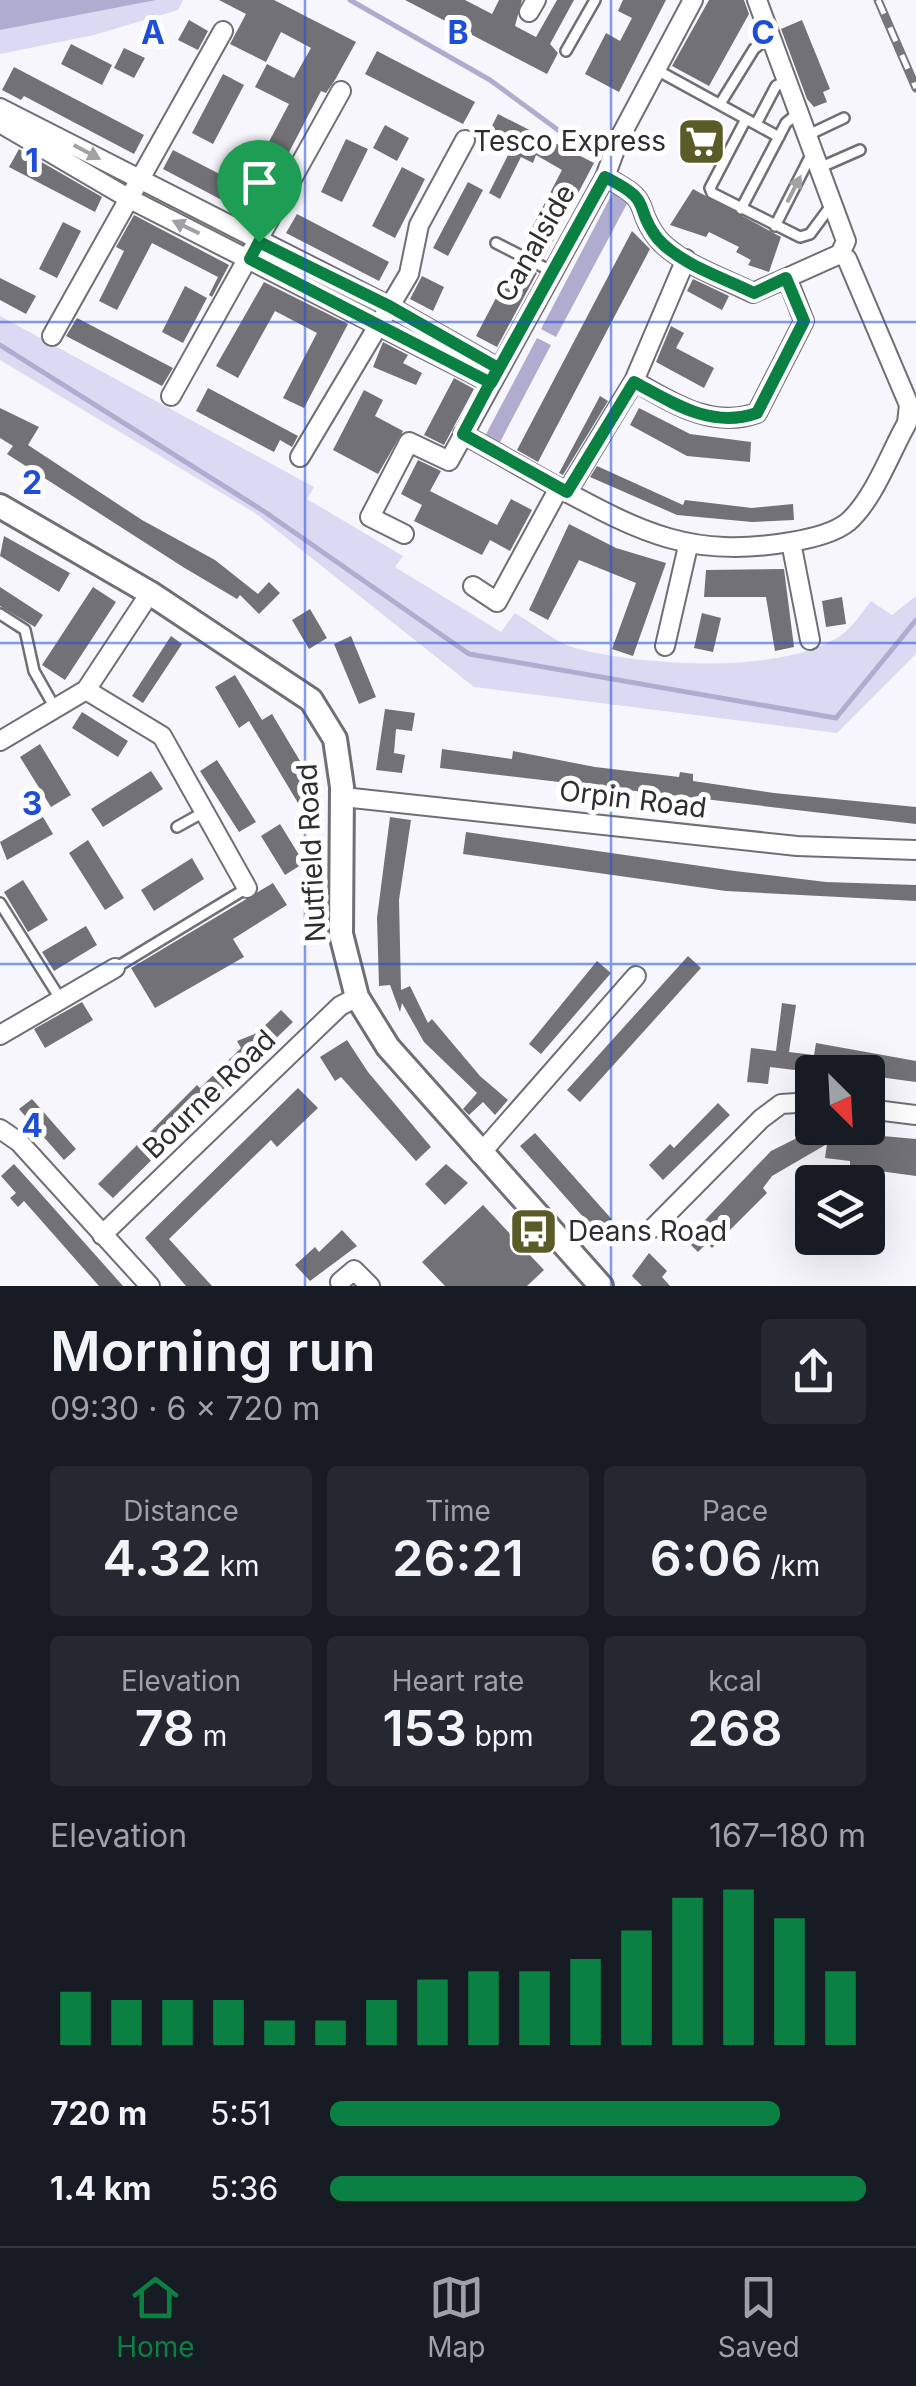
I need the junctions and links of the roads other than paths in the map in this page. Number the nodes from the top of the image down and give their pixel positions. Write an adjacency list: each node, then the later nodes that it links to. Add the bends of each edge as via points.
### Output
1 (596, 0): 6 (lane)
2 (692, 0): 7 (street, Canalside)
3 (756, 0): 5 (street)
4 (223, 31): 20 (street)
5 (769, 37): 8 (street); 10 (lane, via 754,49)
6 (566, 51)
7 (655, 70): 10 (lane); 19 (street, Canalside)
8 (785, 80): 11 (street); 13 (lane)
9 (341, 91): 26 (street)
10 (720, 104): 13 (lane)
11 (797, 114): 15 (lane); 18 (street)
12 (844, 118): 18 (lane)
13 (751, 121): 15 (lane); 23 (lane, via 710,188)
14 (4, 122): 20 (street, one-way to 20); 21 (street)
15 (779, 137): 23 (lane)
16 (465, 140): 31 (street, via 419,225 409,274)
17 (860, 150): 18 (lane)
18 (813, 152): 22 (street); 24 (lane, one-way to 18)
19 (605, 177): 28 (street, via 638,193 658,238); 29 (street, Canalside)
20 (138, 179): 21 (street); 26 (street)
21 (128, 198): 26 (street, one-way to 21); 33 (street)
22 (833, 202): 24 (lane, via 806,237); 27 (street, via 846,241)
23 (741, 209): 24 (lane)
24 (775, 226)
25 (496, 243): 29 (lane)
26 (255, 250): 31 (street); 32 (street); 36 (street)
27 (840, 254): 30 (street); 44 (street, via 909,414 853,516)
28 (686, 259): 30 (street, via 754,293); 35 (street)
29 (552, 271): 34 (street, Canalside)
30 (786, 278): 38 (street, via 802,328 757,413)
31 (389, 306): 32 (street); 34 (street)
32 (382, 326): 34 (street); 40 (street)
33 (52, 336)
34 (495, 376): 39 (street, Canalside)
35 (634, 382): 38 (street, via 691,414); 41 (street)
36 (171, 396)
37 (726, 397): 38 (street)
38 (731, 418)
39 (463, 434): 41 (street); 43 (street, via 449,462 409,442 370,517)
40 (300, 457)
41 (563, 490): 45 (street); 46 (street, via 497,602)
42 (0, 506): 47 (street, Nutfield Road)
43 (404, 534)
44 (800, 540): 45 (street, via 757,548); 49 (street)
45 (688, 546): 50 (street)
46 (473, 586)
47 (150, 592): 51 (street); 54 (street, Nutfield Road, via 312,700 334,740)
48 (0, 614): 52 (lane, via 26,630 34,671)
49 (810, 640)
50 (665, 646)
51 (86, 690): 52 (street); 55 (street, via 162,736)
52 (54, 708): 53 (street)
53 (0, 740)
54 (343, 797): 57 (street, Orpin Road, via 796,846); 62 (street, Nutfield Road, via 340,934)
55 (204, 812): 56 (lane); 58 (street)
56 (178, 827)
57 (916, 850)
58 (247, 888): 60 (lane)
59 (0, 903): 63 (lane)
60 (115, 968): 63 (street)
61 (636, 976): 69 (street)
62 (357, 997): 69 (street, Nutfield Road, via 388,1047); 71 (street, Bourne Road)
63 (60, 1000): 64 (street)
64 (0, 1035)
65 (795, 1103): 70 (street, via 780,1104 760,1119)
66 (885, 1111): 67 (street)
67 (916, 1115)
68 (0, 1129): 71 (street, via 20,1142)
69 (480, 1154): 73 (street, Nutfield Road)
70 (653, 1228)
71 (102, 1235): 74 (street)
72 (340, 1282): 75 (street, via 354,1270)
73 (599, 1285)
74 (150, 1286)
75 (370, 1286)

